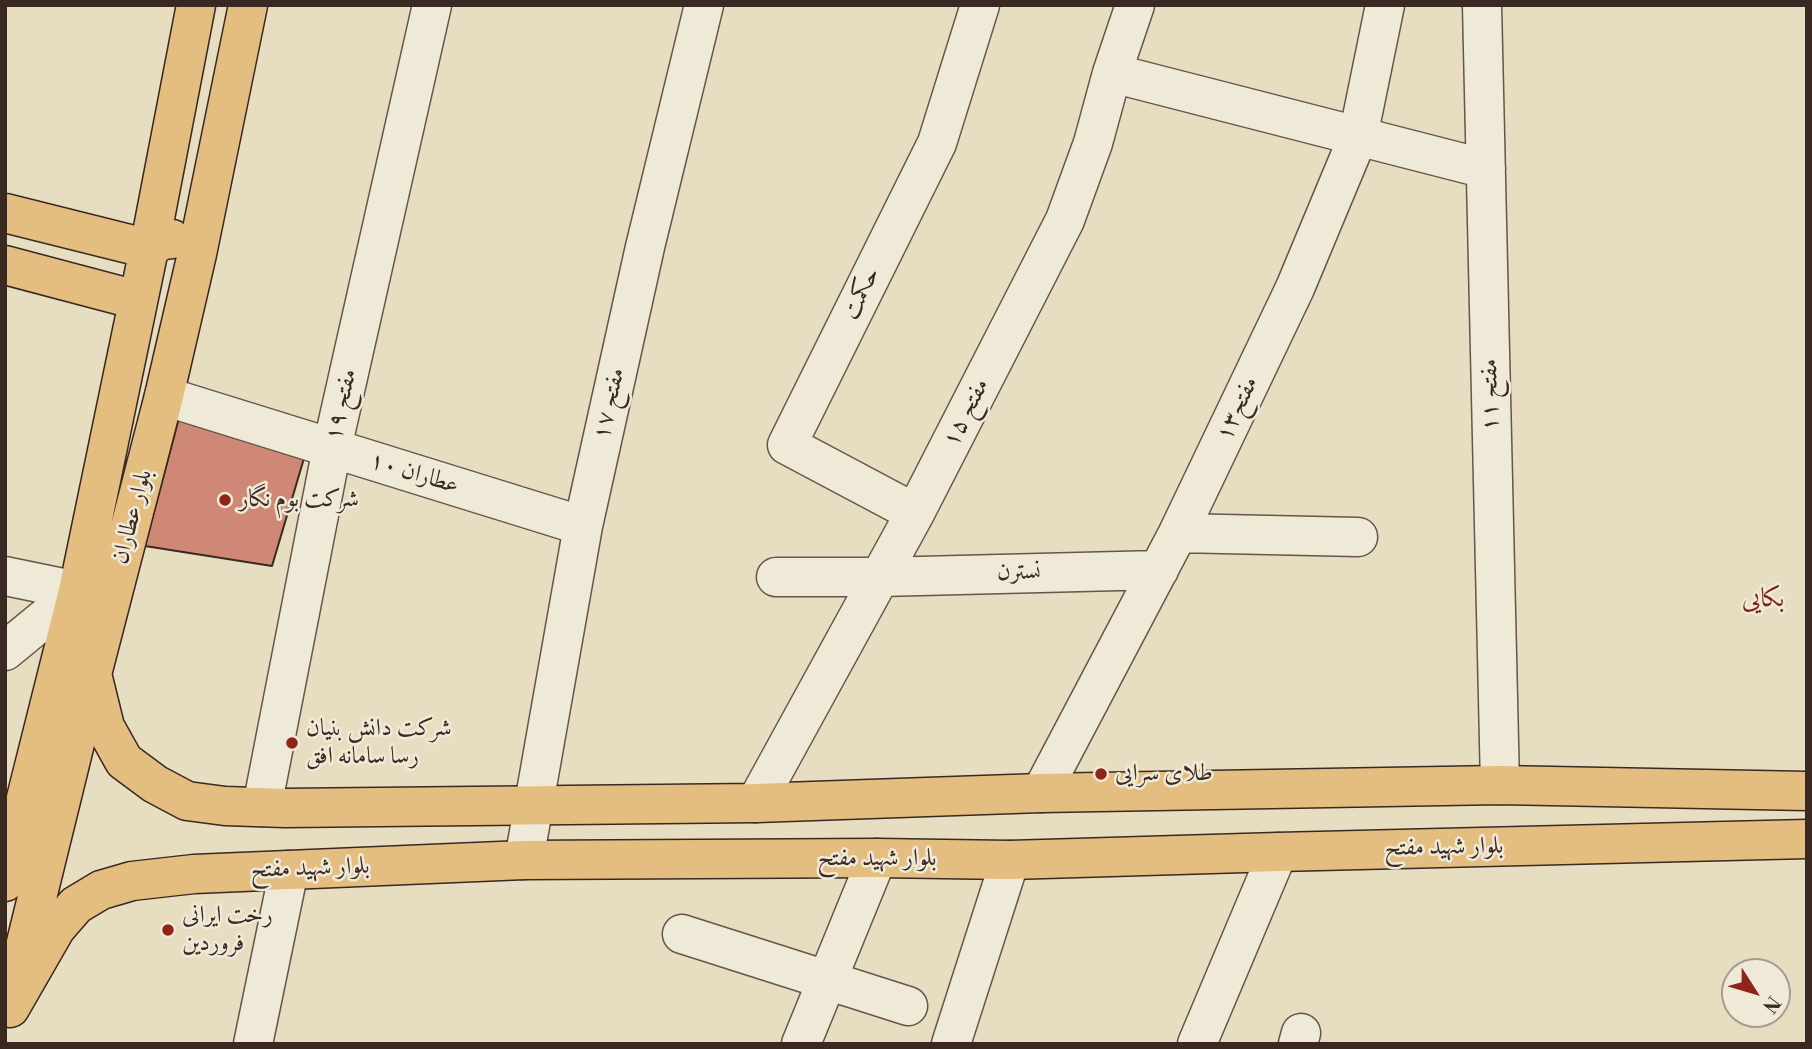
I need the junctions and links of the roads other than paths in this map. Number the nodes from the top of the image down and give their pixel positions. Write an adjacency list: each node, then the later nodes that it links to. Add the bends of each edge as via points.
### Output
1 (195, 5): 14 (main road, بلوار عطاران)
2 (248, 5): 15 (main road, بلوار عطاران)
3 (432, 5): 20 (street, مفتح ۱۹)
4 (704, 5): 22 (street, مفتح ۱۷)
5 (980, 5): 21 (street, حکمت, via 937,143 787,445)
6 (1135, 5): 9 (street, مفتح ۱۵)
7 (1385, 5): 10 (street, مفتح۱۳)
8 (1482, 5): 11 (street, مفتح ۱۱)
9 (1112, 73): 10 (street); 21 (street, مفتح ۱۵, via 1065,220)
10 (1358, 137): 11 (street); 23 (street, مفتح۱۳, via 1295,288)
11 (1486, 169): 32 (street, مفتح ۱۱)
12 (5, 213): 13 (main road)
13 (94, 236): 14 (main road); 17 (main road, via 103,239 114,259 104,278)
14 (149, 249): 15 (main road, via 162,240 174,239); 18 (main road, بلوار عطاران)
15 (197, 254): 19 (main road, بلوار عطاران)
16 (5, 265): 17 (main road)
17 (87, 287): 18 (main road)
18 (137, 300): 29 (main road, بلوار عطاران)
19 (164, 396): 20 (street, عطاران ۱۰); 31 (main road, بلوار عطاران)
20 (332, 448): 22 (street, عطاران ۱۰); 37 (street, مفتح ۱۹)
21 (915, 513): 28 (street, مفتح ۱۵)
22 (583, 526): 36 (street, مفتح ۱۷)
23 (1178, 533): 24 (street); 25 (street, مفتح۱۳)
24 (1358, 537)
25 (1159, 570): 28 (street, نسترن); 34 (street, مفتح۱۳)
26 (5, 576): 29 (street)
27 (776, 577): 28 (street, نسترن)
28 (880, 577): 35 (street, مفتح ۱۵)
29 (78, 591): 30 (street); 44 (main road, بلوار عطاران)
30 (5, 651)
31 (92, 674): 37 (main road, via 105,727 124,761 187,801); 48 (main road, بلوار عطاران)
32 (1500, 785): 33 (main road); 34 (main road)
33 (1807, 791)
34 (1041, 793): 35 (main road)
35 (756, 803): 36 (main road)
36 (533, 806): 37 (main road); 41 (street, مفتح ۱۷)
37 (262, 807)
38 (1807, 839): 39 (main road, بلوار شهید مفتح)
39 (1278, 852): 42 (main road, بلوار شهید مفتح); 52 (street)
40 (877, 858): 41 (main road, بلوار شهید مفتح); 42 (main road, بلوار شهید مفتح); 46 (street)
41 (524, 860): 43 (main road, بلوار شهید مفتح)
42 (1010, 860): 51 (street)
43 (289, 870): 48 (main road, بلوار شهید مفتح, via 194,874 132,881 101,891 76,905 57,928); 49 (street)
44 (5, 882)
45 (682, 934): 46 (street)
46 (827, 980): 47 (street); 50 (street)
47 (908, 1006)
48 (8, 1017)
49 (253, 1044)
50 (801, 1044)
51 (951, 1044)
52 (1198, 1044)

